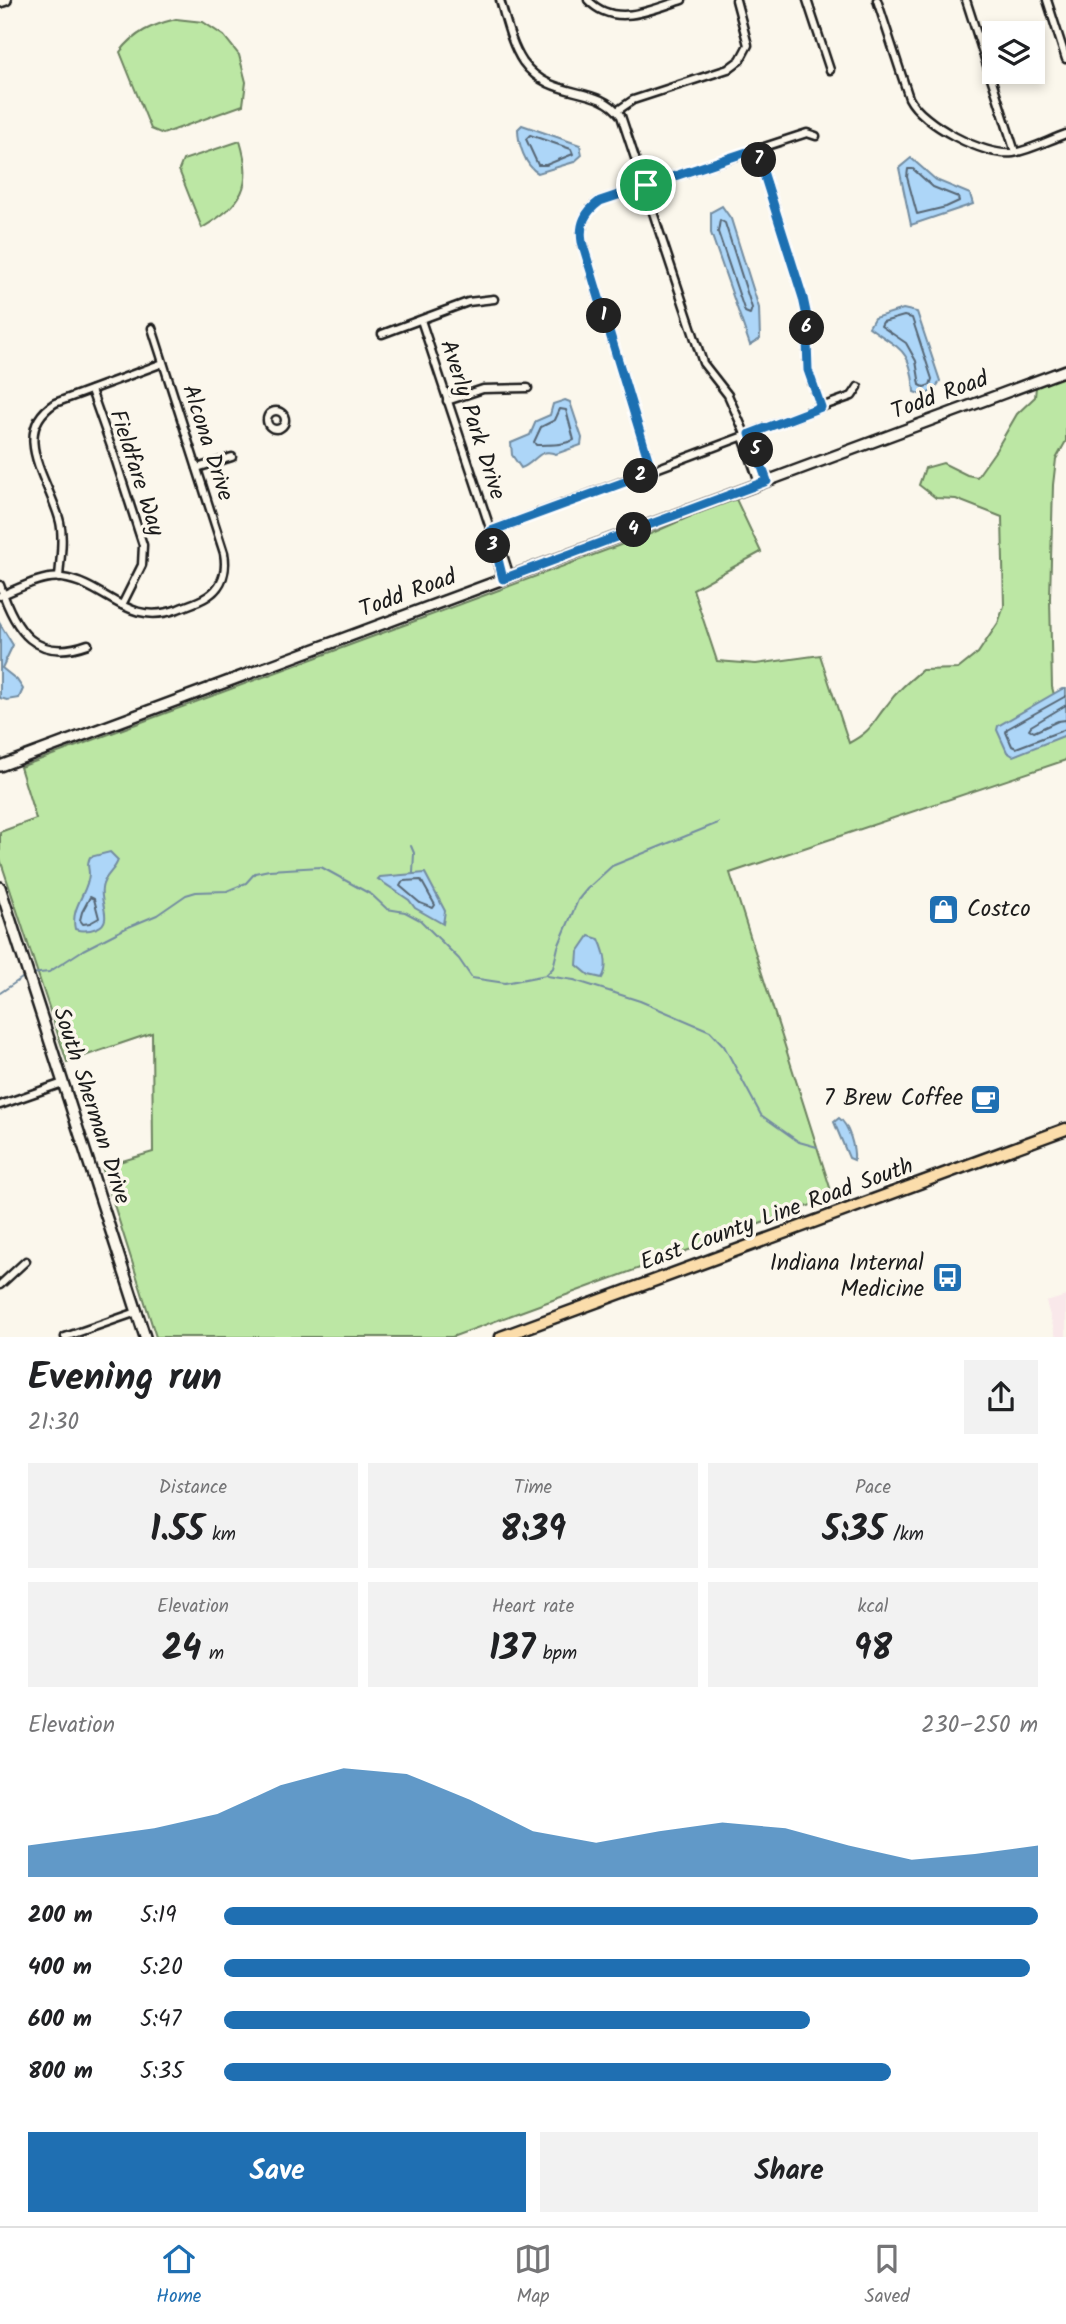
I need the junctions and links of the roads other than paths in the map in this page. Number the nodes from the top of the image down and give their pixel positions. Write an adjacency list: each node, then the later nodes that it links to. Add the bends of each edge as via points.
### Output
1 (6, 0): 10 (street)
2 (500, 0): 15 (street, via 515,48 531,71 549,85 601,99)
3 (588, 0): 4 (street, via 609,15 623,16)
4 (682, 0)
5 (736, 0): 11 (street, via 748,45)
6 (807, 0): 14 (street)
7 (877, 0): 19 (street, via 908,96 920,114 983,149)
8 (966, 0): 19 (street)
9 (1047, 0): 13 (street)
10 (0, 2)
11 (745, 54): 12 (street); 15 (street, via 727,69 632,100)
12 (753, 59)
13 (1066, 59)
14 (830, 70)
15 (617, 111): 20 (street)
16 (1066, 134): 19 (street)
17 (816, 136): 18 (street, via 807,133)
18 (756, 149): 20 (street); 31 (street, via 805,305 808,370)
19 (1015, 152)
20 (646, 185): 32 (street, via 704,363 728,395); 35 (street, via 591,207 580,232)
21 (494, 299): 22 (street, via 470,301)
22 (421, 320): 24 (street); 30 (street, Averly Park Drive)
23 (152, 328): 25 (street, Alcona Drive)
24 (382, 334)
25 (163, 363): 29 (street); 34 (street, Alcona Drive)
26 (1066, 370): 36 (street, Todd Road)
27 (859, 387): 31 (street, via 852,396)
28 (528, 388): 30 (street, via 483,389)
29 (91, 390): 38 (street, via 55,403 34,428 32,443 61,524); 42 (street, Fieldfare Way, via 143,549 142,565)
30 (447, 401): 37 (street, Averly Park Drive)
31 (821, 407): 32 (street)
32 (746, 436): 35 (street); 36 (street)
33 (232, 457): 34 (street)
34 (197, 468): 42 (street, Alcona Drive, via 224,555 220,583 210,595 167,613 145,614)
35 (652, 472): 37 (street)
36 (763, 482): 39 (street, Todd Road)
37 (491, 531): 39 (street, Averly Park Drive, via 498,539)
38 (59, 578): 41 (street); 42 (street)
39 (506, 578): 44 (street, Todd Road)
40 (0, 585): 41 (street)
41 (2, 595): 43 (street, via 16,625 42,646 63,651)
42 (122, 604)
43 (89, 645)
44 (0, 766)
45 (0, 887): 46 (street, South Sherman Drive)
46 (63, 1083): 47 (street); 51 (street, South Sherman Drive)
47 (0, 1105)
48 (1066, 1129): 54 (main road, East County Line Road South)
49 (26, 1261): 50 (street)
50 (0, 1284)
51 (137, 1312): 52 (street); 53 (street, South Sherman Drive)
52 (65, 1337)
53 (145, 1337)
54 (501, 1337)

